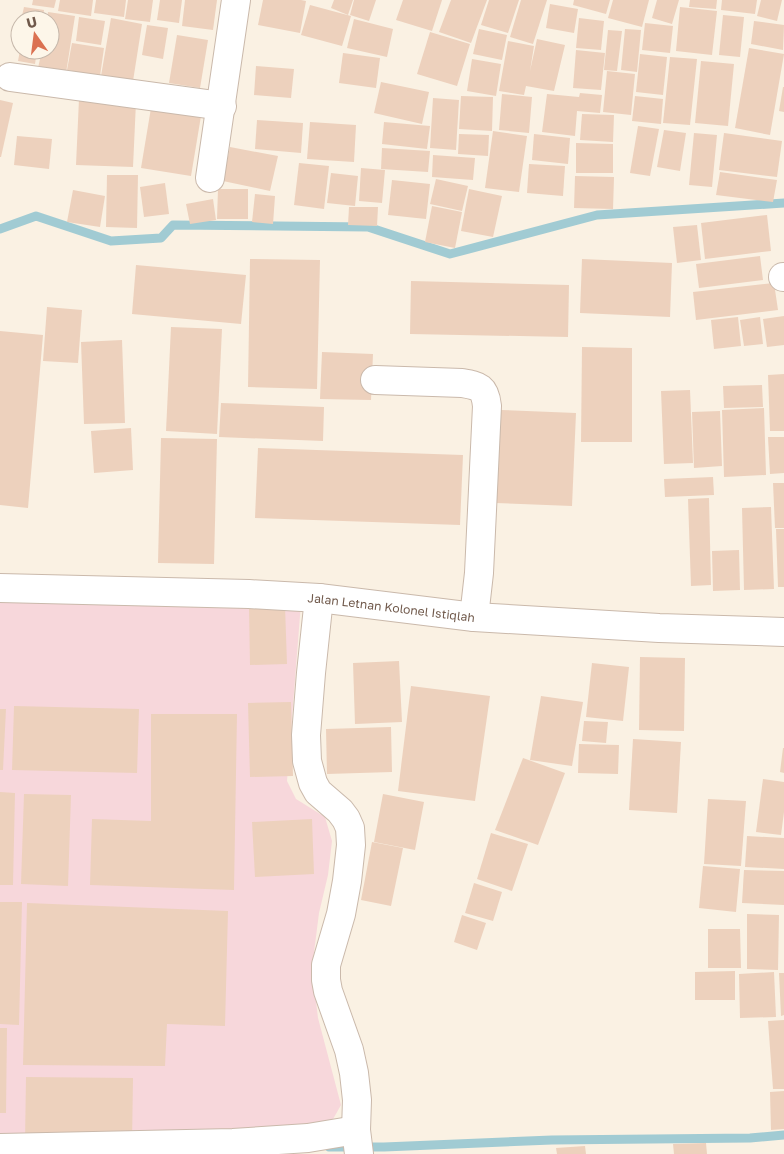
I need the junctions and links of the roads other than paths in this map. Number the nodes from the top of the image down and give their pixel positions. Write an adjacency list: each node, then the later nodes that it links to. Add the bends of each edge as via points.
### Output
1 (236, 0): 3 (street)
2 (10, 77): 3 (street)
3 (222, 106): 4 (street)
4 (210, 178)
5 (375, 380): 8 (street, via 468,384 483,390 486,398 479,574)
6 (0, 588): 7 (street, Jalan Letnan Kolonel Istiqlah)
7 (319, 598): 8 (street, Jalan Letnan Kolonel Istiqlah); 10 (street, via 307,726 307,761 318,792 340,811 350,828 347,881 326,965 326,980 354,1073)
8 (474, 617): 9 (street, Jalan Letnan Kolonel Istiqlah)
9 (784, 632)
10 (357, 1139): 11 (street)
11 (0, 1148)

